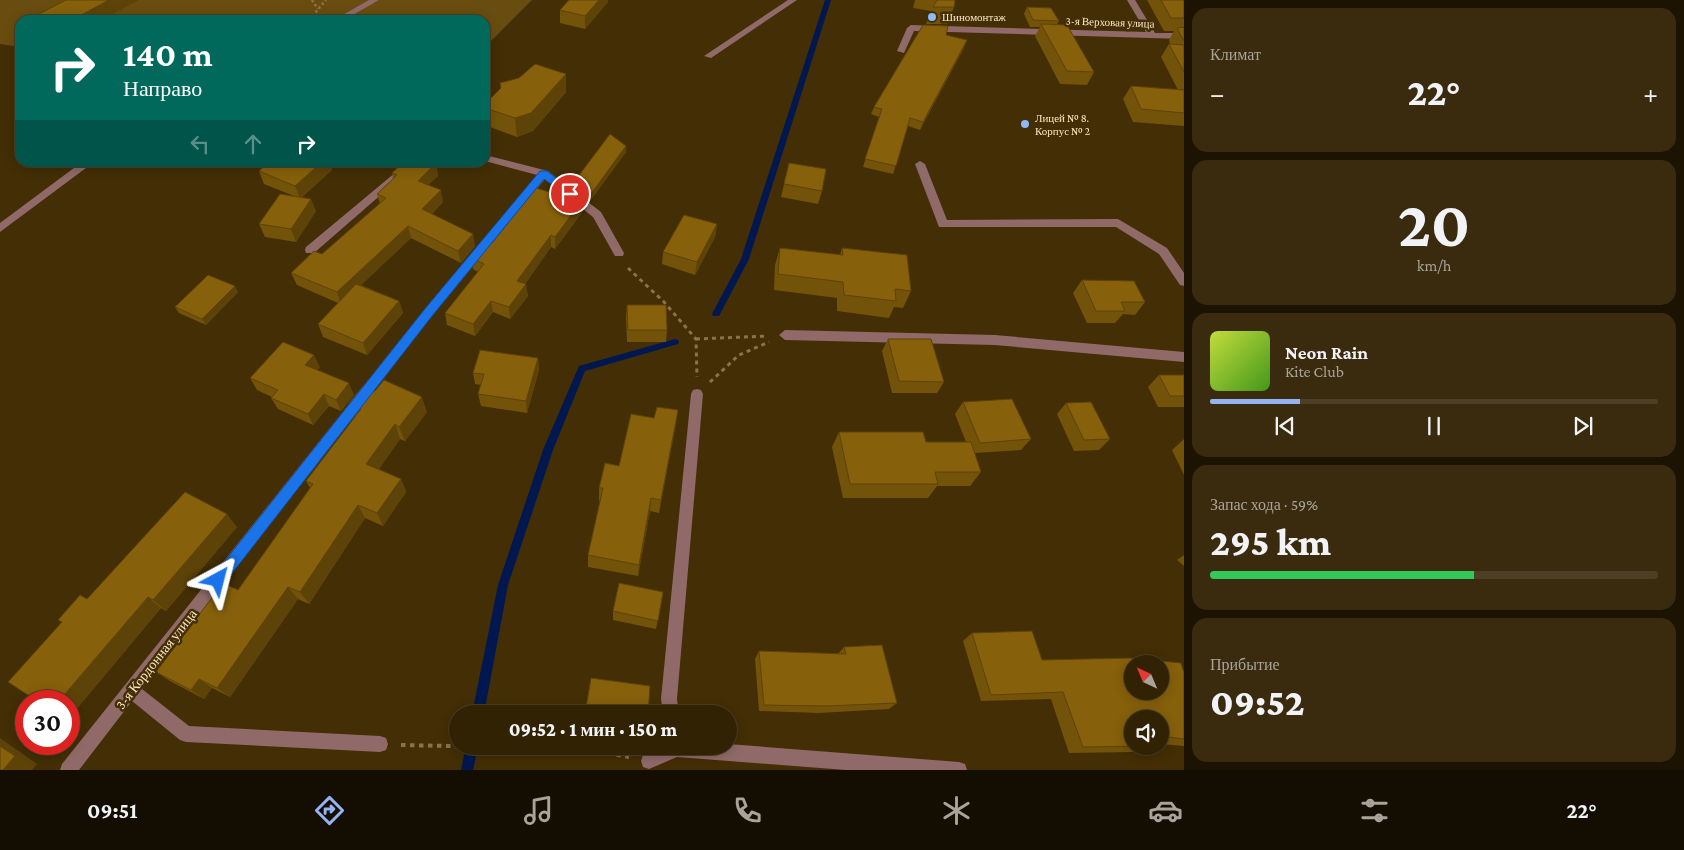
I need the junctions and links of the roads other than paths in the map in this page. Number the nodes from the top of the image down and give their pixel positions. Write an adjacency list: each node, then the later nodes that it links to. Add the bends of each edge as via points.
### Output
1 (375, 0): 4 (street)
2 (793, 0): 8 (street)
3 (1130, 0): 5 (street)
4 (347, 15)
5 (1152, 35): 6 (street, 3-я Верховая улица); 7 (street, 3-я Верховая улица, via 911,28)
6 (1184, 36)
7 (901, 51)
8 (708, 56)
9 (490, 159): 13 (street)
10 (920, 164): 17 (street, via 944,224 1118,223 1163,251)
11 (82, 167): 14 (street)
12 (408, 167): 15 (street)
13 (544, 173): 16 (street, via 597,215); 21 (street, 3-я Кордонная улица, via 428,313)
14 (0, 228)
15 (310, 250)
16 (619, 252)
17 (1184, 282)
18 (785, 335): 19 (street, via 995,340)
19 (1184, 357)
20 (697, 394): 22 (street)
21 (131, 690): 23 (street, via 186,734); 27 (street, 3-я Кордонная улица)
22 (669, 705)
23 (380, 744)
24 (737, 752): 28 (street)
25 (661, 755): 26 (street)
26 (649, 761)
27 (68, 770)
28 (959, 770)

